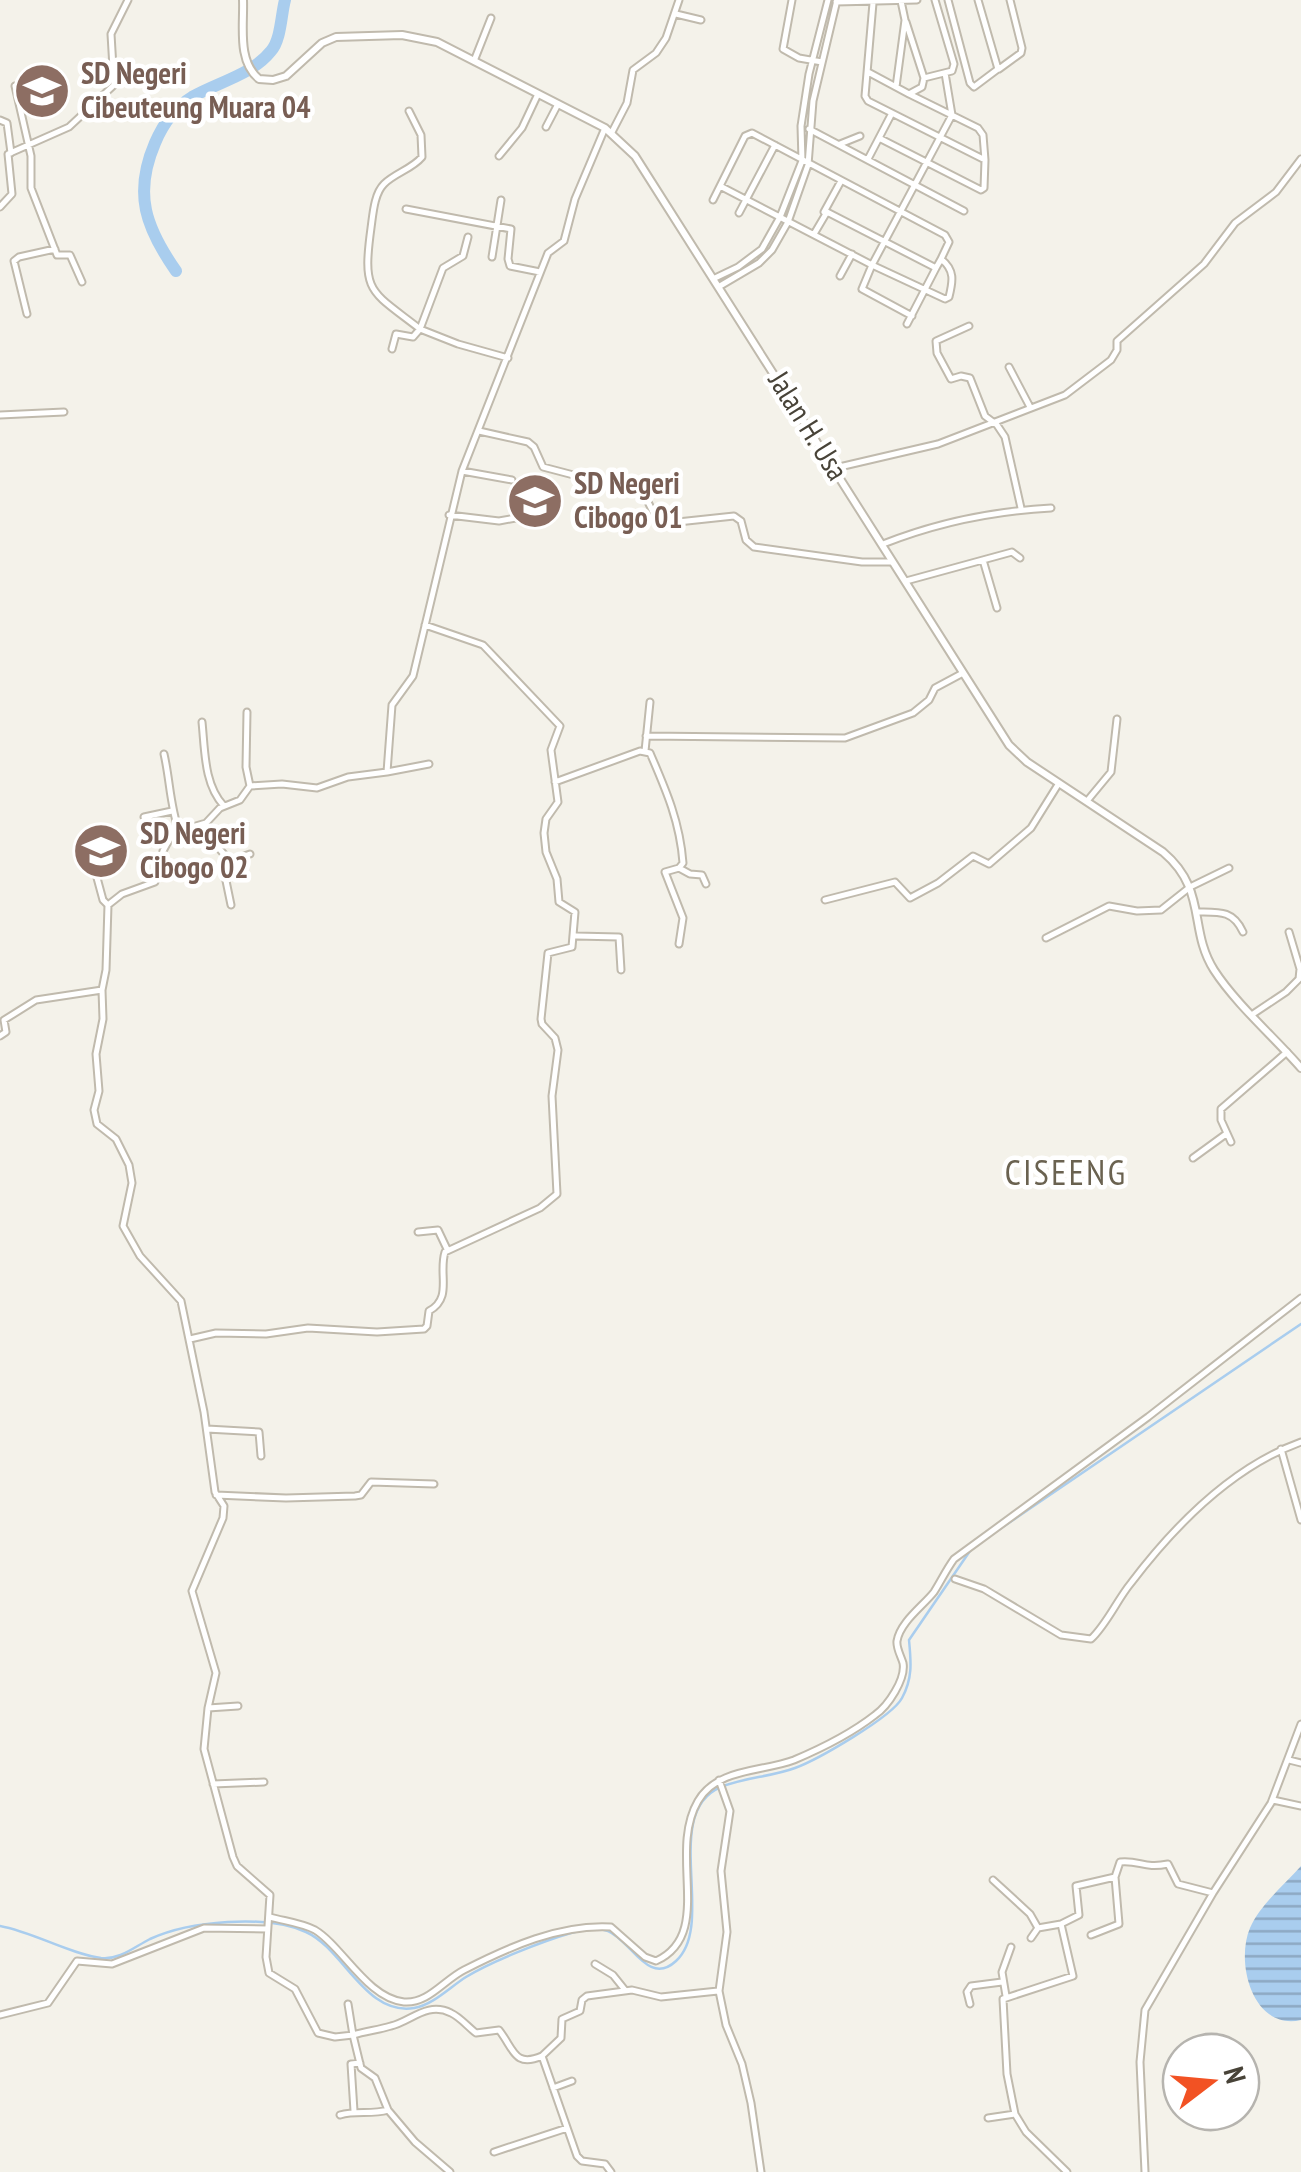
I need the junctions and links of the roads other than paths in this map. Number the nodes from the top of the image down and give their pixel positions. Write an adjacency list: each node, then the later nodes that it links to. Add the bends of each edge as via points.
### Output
1 (128, 0): 43 (street, via 111,34 114,86 69,127)
2 (243, 0): 18 (street, Jalan H. Usa, via 249,68 268,80 286,76 336,36 355,34 426,39)
3 (679, 0): 13 (street)
4 (792, 0): 17 (street, via 784,48)
5 (917, 0): 11 (street)
6 (936, 0): 22 (street, via 954,64)
7 (948, 0): 20 (street, via 971,86)
8 (978, 0): 20 (street)
9 (1010, 0): 20 (street, via 1021,54)
10 (832, 1): 12 (street); 17 (street); 19 (street)
11 (900, 1): 12 (street); 16 (street)
12 (873, 4): 21 (street)
13 (676, 14): 15 (street); 35 (street, via 656,53 634,70 627,103)
14 (490, 18): 18 (street)
15 (700, 20)
16 (905, 20): 23 (street); 25 (street)
17 (812, 60): 19 (street); 38 (street)
18 (474, 61): 26 (street, Jalan H. Usa)
19 (822, 62): 34 (street)
20 (998, 69)
21 (868, 72): 25 (street); 30 (street, via 868,101)
22 (945, 74): 23 (street); 31 (street)
23 (924, 78): 27 (street, via 922,88)
24 (15, 86): 43 (street)
25 (896, 88): 27 (street)
26 (538, 94): 28 (street, Jalan H. Usa); 45 (street)
27 (910, 94): 31 (street)
28 (558, 104): 33 (street); 35 (street, Jalan H. Usa)
29 (409, 111): 85 (street, via 422,157 381,186 366,268 378,295)
30 (892, 113): 37 (street); 39 (street)
31 (952, 115): 39 (street); 48 (street, via 981,131)
32 (0, 120): 44 (street, via 7,123)
33 (546, 127)
34 (809, 129): 40 (street); 42 (street)
35 (609, 130): 75 (street, via 575,199 564,241 548,253); 77 (street, Jalan H. Usa, via 636,156)
36 (860, 136): 42 (street)
37 (879, 138): 46 (street); 49 (street)
38 (801, 139): 40 (street); 50 (street)
39 (941, 139): 48 (street); 49 (street)
40 (809, 141): 50 (street)
41 (776, 144): 50 (street); 52 (street, via 748,133); 56 (street)
42 (840, 144): 46 (street)
43 (28, 145): 44 (street); 69 (street, via 34,198)
44 (11, 152): 57 (street, via 6,162 12,194)
45 (499, 156)
46 (868, 159): 53 (street)
47 (1301, 159): 89 (street, via 1276,192 1235,223 1204,264 1117,340 1118,350 1102,368)
48 (985, 160): 49 (street, via 982,190)
49 (928, 162): 53 (street)
50 (805, 163): 51 (street); 63 (street); 64 (street)
51 (841, 181): 60 (street); 62 (street)
52 (720, 186): 55 (street); 56 (street)
53 (916, 186): 59 (street); 62 (street)
54 (500, 200): 65 (street)
55 (713, 200)
56 (746, 200): 61 (street); 63 (street)
57 (0, 206)
58 (406, 209): 65 (street)
59 (964, 210)
60 (824, 212): 66 (street); 68 (street)
61 (739, 213)
62 (901, 214): 68 (street); 72 (street, via 948,238)
63 (780, 217): 64 (street); 77 (street, via 762,249)
64 (788, 222): 66 (street); 79 (street, via 759,263)
65 (496, 226): 71 (street); 75 (street, via 512,230 510,266)
66 (814, 234): 70 (street)
67 (468, 237): 85 (street, via 463,256 442,268)
68 (884, 242): 73 (street); 74 (street)
69 (55, 250): 78 (street, via 70,255); 81 (street, via 14,261)
70 (852, 254): 73 (street); 76 (street)
71 (492, 257)
72 (942, 260): 74 (street); 80 (street, via 954,280 950,296 940,300)
73 (872, 265): 80 (street); 82 (street, via 864,291)
74 (936, 268): 80 (street)
75 (540, 272): 87 (street)
76 (840, 276)
77 (715, 278): 79 (street, Jalan H. Usa)
78 (82, 282)
79 (720, 286): 94 (street, Jalan H. Usa)
80 (924, 292): 82 (street)
81 (27, 314)
82 (912, 316): 83 (street)
83 (906, 324)
84 (969, 326): 92 (street, via 935,348 951,380 970,378)
85 (420, 329): 86 (street, via 413,337 396,334); 87 (street)
86 (392, 349)
87 (508, 358): 93 (street)
88 (1009, 367): 89 (street)
89 (1030, 407): 92 (street)
90 (64, 412): 91 (street)
91 (0, 416)
92 (992, 422): 94 (street, via 938,444); 97 (street, via 1005,437)
93 (479, 431): 95 (street); 104 (street, via 528,442 543,467 638,492 659,524 734,516 754,547)
94 (835, 468): 101 (street, Jalan H. Usa)
95 (462, 471): 96 (street); 100 (street)
96 (512, 480)
97 (1020, 508): 98 (street); 101 (street)
98 (1051, 508)
99 (537, 514): 100 (street, via 499,521)
100 (448, 515): 107 (street)
101 (882, 544): 104 (street, Jalan H. Usa)
102 (1020, 558): 103 (street, via 1012,552)
103 (983, 560): 105 (street); 106 (street)
104 (894, 562): 105 (street, Jalan H. Usa)
105 (906, 581): 108 (street, Jalan H. Usa)
106 (996, 608)
107 (425, 625): 117 (street, via 412,676 392,705); 118 (street, via 484,645 558,722 551,750)
108 (963, 673): 113 (street, via 936,688 922,708 846,738); 119 (street, Jalan H. Usa, via 1008,745)
109 (650, 702): 113 (street)
110 (247, 712): 120 (street)
111 (1117, 719): 121 (street, via 1111,772)
112 (202, 722): 122 (street, via 212,789)
113 (646, 736): 114 (street)
114 (645, 751): 118 (street); 130 (street, via 678,819)
115 (164, 754): 123 (street)
116 (429, 764): 117 (street)
117 (386, 772): 120 (street, via 317,788)
118 (555, 782): 140 (street, via 558,802 544,824 545,847 559,902 575,912)
119 (1058, 783): 121 (street, Jalan H. Usa); 134 (street, via 1032,828 989,864 972,856 910,898 895,882)
120 (250, 786): 122 (street)
121 (1087, 802): 133 (street, Jalan H. Usa, via 1163,852)
122 (224, 806): 125 (street)
123 (172, 811): 124 (street); 126 (street)
124 (144, 817)
125 (206, 822): 126 (street); 128 (street)
126 (179, 830): 135 (street, via 163,852 155,882)
127 (250, 854): 128 (street)
128 (230, 861): 136 (street, via 225,876)
129 (94, 863): 135 (street)
130 (679, 868): 132 (street, via 702,875); 142 (street, via 665,872 683,918)
131 (1229, 868): 133 (street)
132 (706, 884)
133 (1190, 887): 137 (street, Jalan H. Usa); 141 (street, via 1160,910 1109,906)
134 (826, 900)
135 (108, 905): 144 (street)
136 (231, 905)
137 (1198, 912): 138 (street, via 1227,912); 145 (street, Jalan H. Usa, via 1212,967)
138 (1243, 932)
139 (1290, 932): 145 (street, via 1299,979)
140 (574, 936): 143 (street, via 619,937); 153 (street, via 570,949 548,954 542,1019 558,1050 552,1096 556,1194 540,1208)
141 (1046, 938)
142 (679, 944)
143 (621, 970)
144 (102, 990): 146 (street, via 36,1000 2,1021 6,1032); 155 (street, via 95,1119 130,1166 122,1226 181,1301)
145 (1253, 1014): 147 (street, Jalan H. Usa)
146 (0, 1036)
147 (1287, 1052): 148 (street, Jalan H. Usa); 149 (street, via 1222,1109)
148 (1301, 1068)
149 (1226, 1134): 150 (street); 151 (street)
150 (1231, 1142)
151 (1193, 1158)
152 (418, 1232): 153 (street, via 438,1230)
153 (448, 1250): 155 (street, via 442,1301 429,1311 424,1329 308,1328)
154 (1301, 1298): 169 (street, via 954,1560 902,1630 902,1678 878,1713 797,1758)
155 (189, 1339): 156 (street)
156 (206, 1429): 159 (street, via 259,1432); 161 (street)
157 (1301, 1442): 158 (street)
158 (1281, 1450): 162 (street); 163 (street, via 1244,1470 1164,1540 1091,1640 1061,1635 984,1589)
159 (262, 1456)
160 (434, 1484): 161 (street, via 371,1482 355,1496)
161 (216, 1495): 165 (street, via 224,1512 192,1591 216,1674)
162 (1301, 1520)
163 (955, 1580)
164 (238, 1706): 165 (street)
165 (208, 1708): 171 (street, via 203,1742)
166 (1301, 1724): 167 (street)
167 (1289, 1760): 168 (street); 172 (street)
168 (1301, 1763)
169 (718, 1780): 177 (street, via 697,1802 686,1834 686,1930 656,1961 617,1929 570,1928 502,1952 408,2002 368,1982 317,1932); 187 (street, via 730,1812 721,1871 727,1932)
170 (264, 1782): 171 (street)
171 (213, 1784): 177 (street, via 229,1849 237,1866 270,1895)
172 (1273, 1800): 173 (street); 176 (street)
173 (1301, 1806)
174 (1115, 1876): 176 (street, via 1120,1862 1168,1864 1178,1884); 178 (street, via 1076,1886 1080,1914); 181 (street, via 1119,1924)
175 (993, 1880): 179 (street)
176 (1213, 1893): 210 (street, via 1145,2010 1140,2062)
177 (270, 1917): 180 (street)
178 (1061, 1924): 179 (street); 188 (street, via 1072,1976)
179 (1038, 1928): 182 (street)
180 (267, 1929): 191 (street, via 204,1928 112,1964 77,1961 48,2002); 192 (street, via 269,1972 295,1989 321,2035)
181 (1091, 1935)
182 (1031, 1938)
183 (1011, 1947): 185 (street)
184 (594, 1964): 186 (street)
185 (1002, 1982): 188 (street); 190 (street, via 971,1986)
186 (624, 1990): 187 (street, via 661,1997); 193 (street, via 583,1999 580,2011 562,2019 559,2042)
187 (719, 1991): 208 (street, via 742,2064)
188 (1006, 1996): 201 (street)
189 (348, 2004): 192 (street)
190 (970, 2004)
191 (0, 2015)
192 (353, 2035): 193 (street, via 436,2010 451,2012 476,2033 500,2030 520,2059); 194 (street)
193 (542, 2056): 198 (street)
194 (360, 2063): 195 (street); 199 (street, via 375,2078)
195 (351, 2064): 196 (street); 200 (street)
196 (340, 2067)
197 (572, 2081): 198 (street)
198 (553, 2088): 204 (street)
199 (388, 2110): 200 (street); 206 (street)
200 (354, 2111): 202 (street)
201 (1015, 2114): 203 (street); 209 (street)
202 (340, 2115)
203 (988, 2118)
204 (568, 2128): 205 (street); 207 (street, via 580,2160 606,2164)
205 (494, 2152)
206 (450, 2172)
207 (611, 2172)
208 (761, 2172)
209 (1066, 2172)
210 (1146, 2172)

